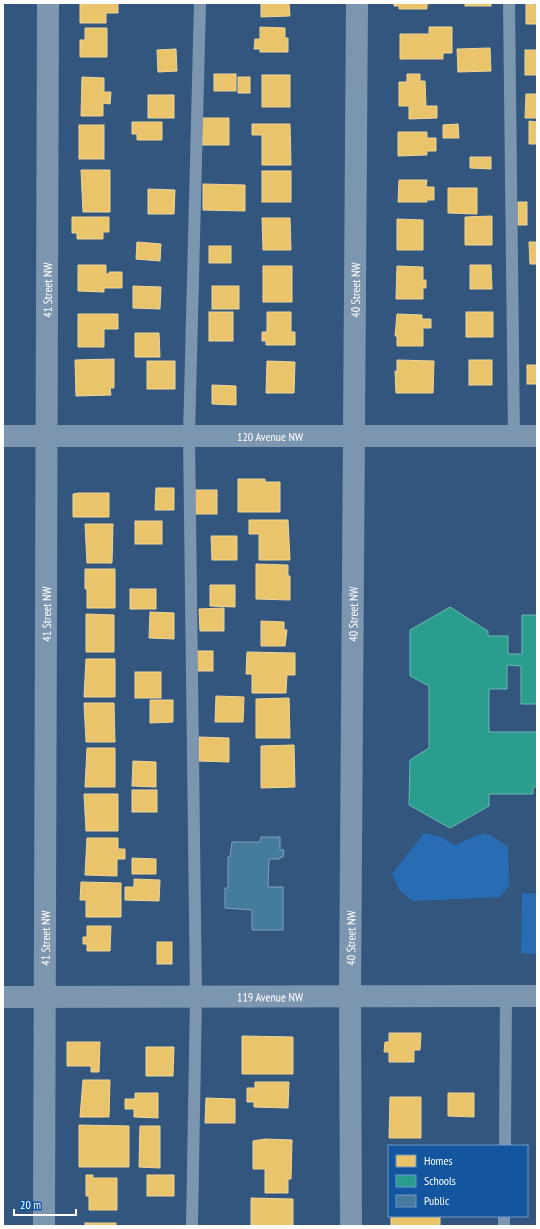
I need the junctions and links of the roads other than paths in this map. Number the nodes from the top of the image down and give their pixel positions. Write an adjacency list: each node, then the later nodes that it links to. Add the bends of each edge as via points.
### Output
1 (48, 3): 6 (street, 41 Street NW)
2 (200, 3): 7 (lane)
3 (357, 3): 8 (street, 40 Street NW)
4 (509, 3): 9 (lane)
5 (3, 436): 6 (street, 120 Avenue NW)
6 (47, 436): 7 (street, 120 Avenue NW); 15 (street, 41 Street NW)
7 (189, 436): 8 (street, 120 Avenue NW); 16 (lane)
8 (354, 436): 9 (street, 120 Avenue NW); 11 (street, 40 Street NW)
9 (514, 436): 10 (street, 120 Avenue NW)
10 (537, 436)
11 (350, 996): 12 (street, 119 Avenue NW); 16 (street, 119 Avenue NW); 20 (street, 40 Street NW)
12 (506, 996): 13 (street, 119 Avenue NW); 17 (lane)
13 (537, 996)
14 (3, 997): 15 (street, 119 Avenue NW)
15 (45, 997): 16 (street, 119 Avenue NW); 18 (street, 41 Street NW)
16 (196, 997): 19 (lane)
17 (505, 1145)
18 (44, 1226)
19 (192, 1226)
20 (351, 1226)

